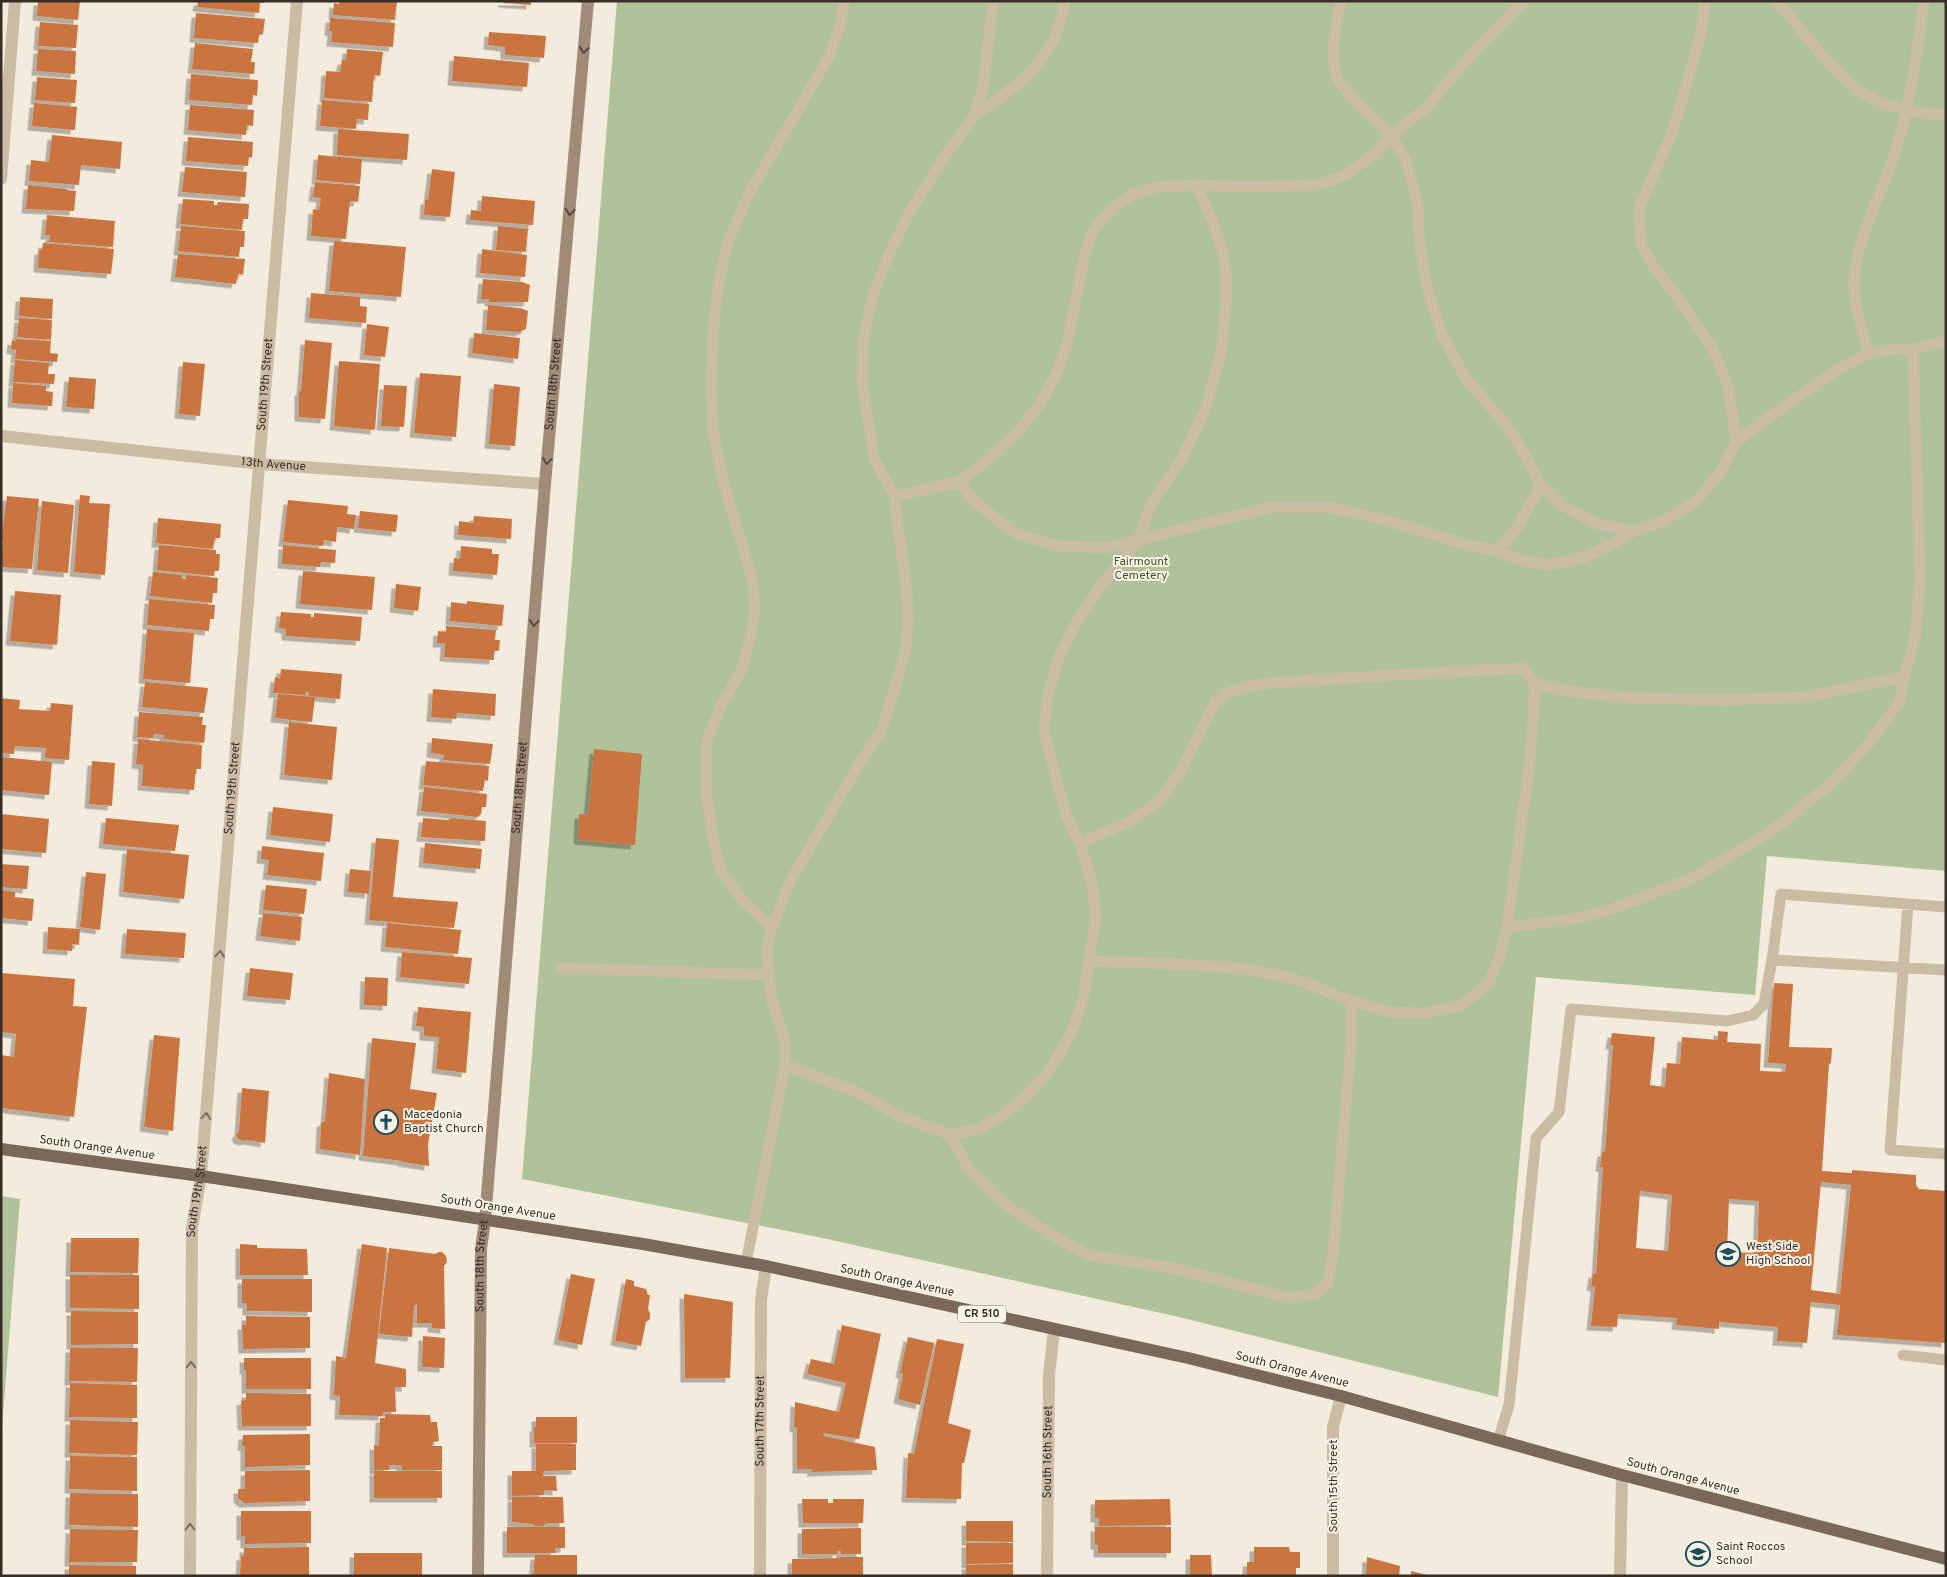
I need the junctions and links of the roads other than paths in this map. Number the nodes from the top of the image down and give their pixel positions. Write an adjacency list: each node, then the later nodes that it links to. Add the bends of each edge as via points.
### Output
1 (15, 1): 16 (street)
2 (297, 1): 23 (street, South 19th Street)
3 (588, 1): 25 (street, South 18th Street, one-way to 25)
4 (844, 1): 37 (lane, via 842,20 829,57 747,197 727,245 713,333 713,432 722,477 752,578 756,607 742,669 707,740 706,789 721,872 742,899)
5 (993, 1): 14 (lane, via 983,88)
6 (1065, 1): 14 (lane, via 1055,38 1035,68)
7 (1341, 1): 15 (lane, via 1333,50 1336,75 1358,104)
8 (1524, 1): 15 (lane, via 1474,50 1426,108)
9 (1705, 1): 22 (lane, via 1701,33 1689,76 1672,134 1640,208 1640,226 1642,244 1653,266 1715,352 1728,390)
10 (1776, 1): 12 (lane, via 1850,83 1869,97)
11 (1924, 1): 12 (lane)
12 (1906, 110): 13 (lane); 20 (lane, via 1893,159 1858,248 1854,284)
13 (1946, 115)
14 (974, 116): 27 (lane, via 909,214 887,259 871,305 863,342 862,380 874,458)
15 (1391, 135): 17 (lane, via 1377,152 1345,174 1318,185); 26 (lane, via 1406,160 1418,205 1420,247 1427,286 1442,335 1466,380 1520,444)
16 (2, 172)
17 (1196, 185): 24 (lane, via 1157,187 1132,194 1111,209 1093,231 1084,257 1068,344 1041,403 1015,435); 29 (lane, via 1223,252 1226,301 1221,353 1205,411 1180,462 1151,504)
18 (1946, 341): 19 (lane)
19 (1913, 349): 20 (lane); 31 (lane, via 1920,580 1915,638)
20 (1869, 352): 22 (lane, via 1768,417)
21 (1, 436): 23 (street, 13th Avenue)
22 (1736, 442): 28 (lane, via 1720,473 1696,501 1664,521)
23 (260, 464): 25 (street, 13th Avenue); 49 (street, South 19th Street, one-way to 23)
24 (959, 482): 27 (lane); 29 (lane, via 972,498 1018,534 1057,546 1106,548)
25 (545, 484): 50 (street, South 18th Street, one-way to 50)
26 (1541, 485): 28 (lane, via 1563,506 1598,524); 30 (lane, via 1518,526)
27 (894, 496): 37 (lane, via 908,622 898,681 881,732 789,883)
28 (1634, 531): 30 (lane, via 1585,557 1550,565 1524,561)
29 (1138, 541): 30 (lane, via 1271,507 1328,507); 33 (lane, via 1101,585 1075,624 1060,656 1047,699 1044,731 1066,815)
30 (1498, 551)
31 (1904, 677): 32 (lane, via 1806,697 1724,700 1631,698); 36 (lane, via 1900,701 1870,742 1827,787 1770,833 1691,880 1606,911 1573,919)
32 (1535, 684): 33 (lane, via 1523,668 1354,677 1270,684 1231,692 1216,700 1181,771 1158,802 1131,821); 36 (lane, via 1530,761)
33 (1080, 843): 39 (lane, via 1092,884 1096,916)
34 (1908, 904): 35 (lane); 38 (lane, via 1781,894); 41 (lane)
35 (1946, 907)
36 (1507, 927): 44 (lane, via 1500,956 1488,984 1460,1006 1425,1013 1389,1012)
37 (772, 928): 43 (lane, via 767,947)
38 (1772, 960): 41 (lane); 57 (lane, via 1764,1004 1753,1015 1740,1019 1727,1021 1570,1009 1559,1112 1536,1138 1509,1405)
39 (1090, 961): 44 (lane, via 1247,969 1296,979); 46 (lane, via 1083,1000 1073,1028 1044,1077 1026,1097 1001,1116 981,1128)
40 (562, 968): 43 (lane)
41 (1904, 968): 42 (lane); 48 (lane, via 1890,1150)
42 (1946, 970)
43 (768, 975): 45 (lane, via 772,1001 785,1041)
44 (1351, 1002): 46 (lane, via 1351,1045 1333,1253 1328,1283 1315,1294 1288,1298 1177,1269 1088,1255 1008,1206 969,1169)
45 (784, 1065): 46 (lane, via 855,1091 898,1115); 51 (lane)
46 (950, 1135)
47 (1, 1149): 49 (main road, South Orange Avenue / CR 510)
48 (1946, 1154)
49 (201, 1176): 50 (main road, South Orange Avenue / CR 510); 60 (street, South 19th Street, one-way to 49, via 192,1228)
50 (485, 1220): 51 (main road, South Orange Avenue / CR 510); 61 (street, South 18th Street, via 481,1249)
51 (746, 1263): 52 (main road, South Orange Avenue / CR 510)
52 (766, 1266): 53 (main road, South Orange Avenue / CR 510); 62 (street, South 17th Street, via 761,1300)
53 (1054, 1330): 56 (main road, South Orange Avenue / CR 510, via 1188,1358); 63 (street, South 16th Street, via 1049,1375)
54 (1902, 1355): 55 (lane)
55 (1946, 1360)
56 (1341, 1396): 57 (main road, South Orange Avenue / CR 510); 64 (street, South 15th Street, via 1333,1427)
57 (1498, 1441): 58 (main road, South Orange Avenue / CR 510)
58 (1622, 1475): 59 (main road, South Orange Avenue / CR 510); 65 (street)
59 (1946, 1559)
60 (190, 1576)
61 (478, 1576)
62 (760, 1576)
63 (1047, 1576)
64 (1334, 1576)
65 (1620, 1576)

